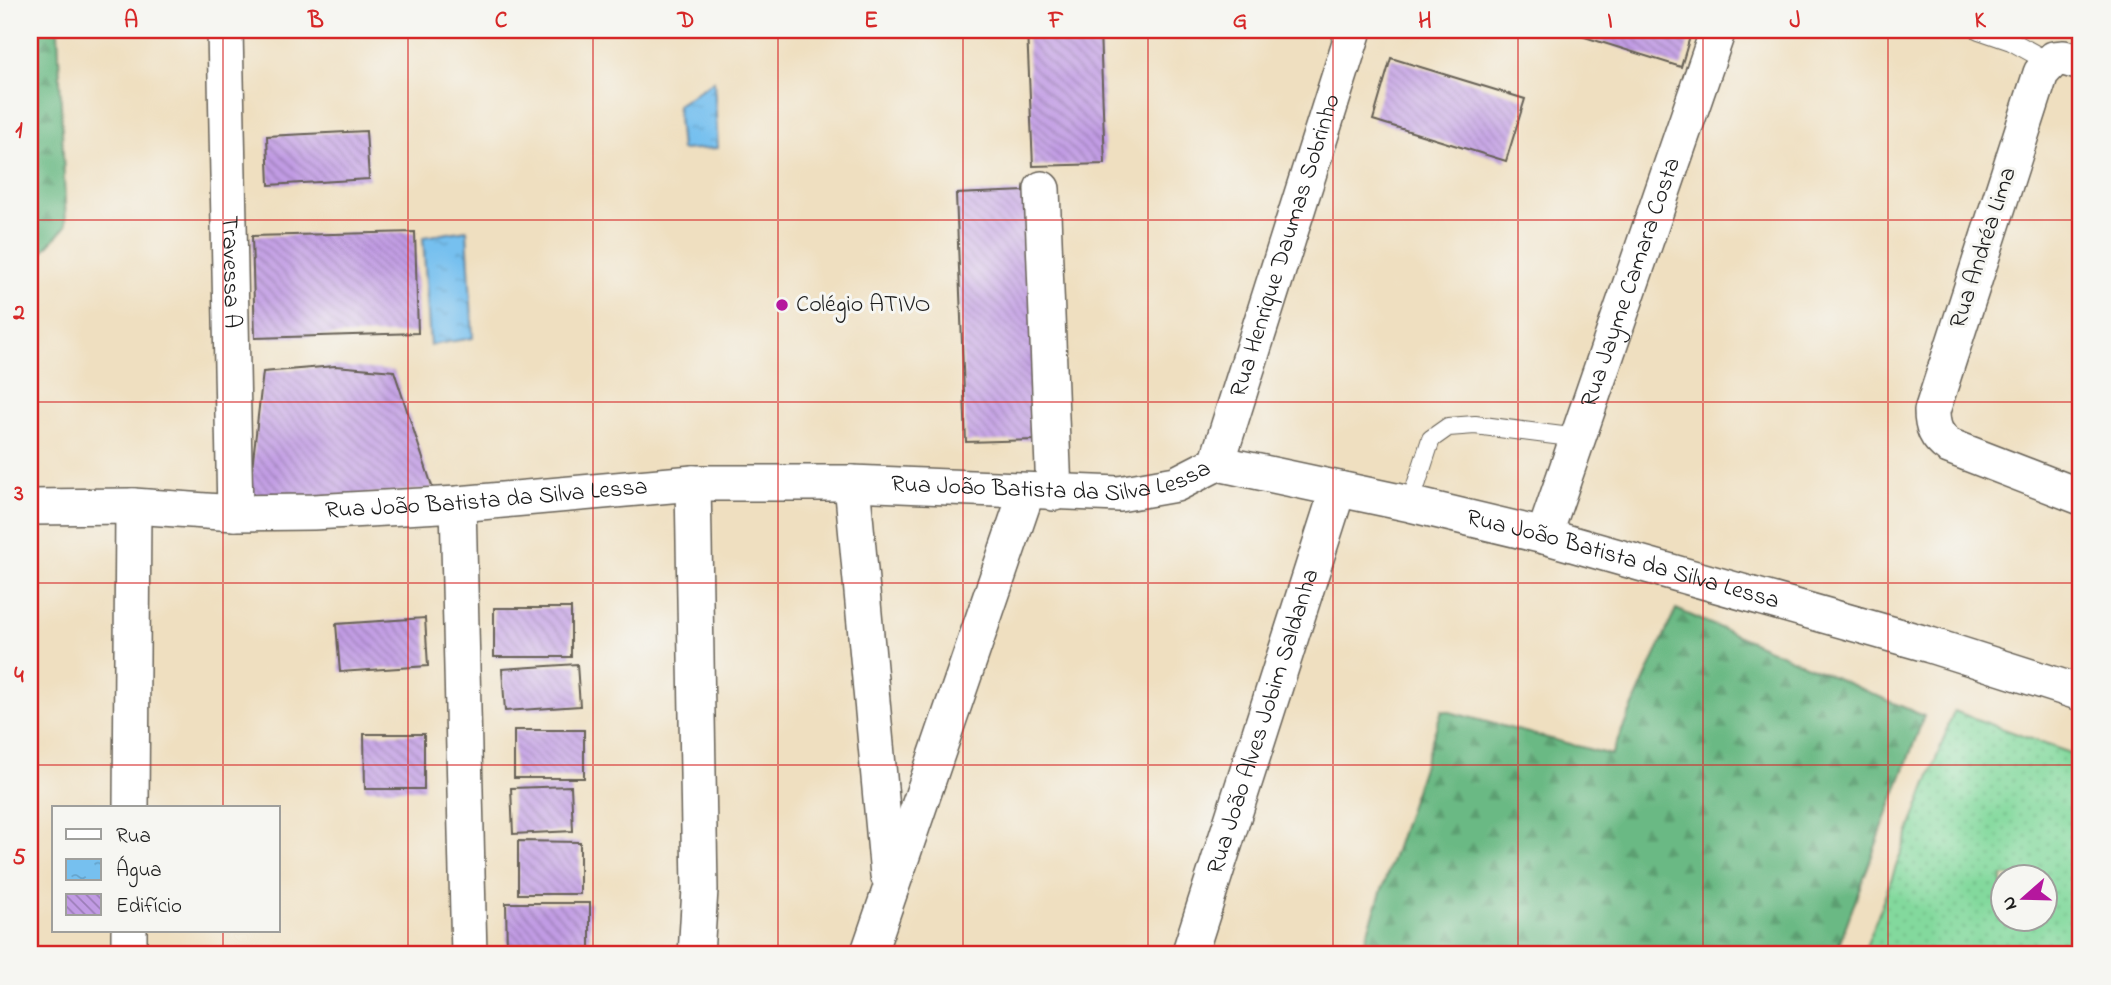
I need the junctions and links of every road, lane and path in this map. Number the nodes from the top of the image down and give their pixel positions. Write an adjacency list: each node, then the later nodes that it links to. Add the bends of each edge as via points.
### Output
1 (225, 30): 18 (street, Travessa A)
2 (1354, 30): 8 (street, Rua Henrique Daumas Sobrinho)
3 (1718, 30): 7 (street, Rua Jayme Camara Costa)
4 (1979, 30): 5 (lane)
5 (2065, 61): 13 (street, Rua Andréa Lima, via 2041,73 1932,422 1940,440 1949,446)
6 (1042, 189): 12 (street)
7 (1578, 438): 15 (lane, via 1475,425 1448,427 1431,439); 19 (street, Rua Jayme Camara Costa)
8 (1217, 463): 11 (street, Rua João Batista da Silva Lessa); 12 (street, Rua João Batista da Silva Lessa, via 1176,484 1150,490 1119,495)
9 (852, 482): 10 (street, Rua João Batista da Silva Lessa); 12 (street, Rua João Batista da Silva Lessa); 22 (street)
10 (693, 483): 14 (street, Rua João Batista da Silva Lessa); 26 (street, via 700,889)
11 (1338, 489): 15 (street, Rua João Batista da Silva Lessa); 28 (street, Rua João Alves Jobim Saldanha)
12 (1041, 492): 22 (street)
13 (2081, 497)
14 (458, 504): 18 (street, Rua João Batista da Silva Lessa); 25 (street)
15 (1410, 504): 19 (street, Rua João Batista da Silva Lessa)
16 (133, 506): 17 (street, Rua João Batista da Silva Lessa); 18 (street, Rua João Batista da Silva Lessa); 21 (street)
17 (30, 507)
18 (236, 513)
19 (1544, 536): 20 (street, Rua João Batista da Silva Lessa, via 1930,645)
20 (2081, 693)
21 (131, 806)
22 (890, 889): 27 (street)
23 (130, 932): 24 (street)
24 (129, 955)
25 (469, 955)
26 (696, 955)
27 (868, 955)
28 (1189, 955)

